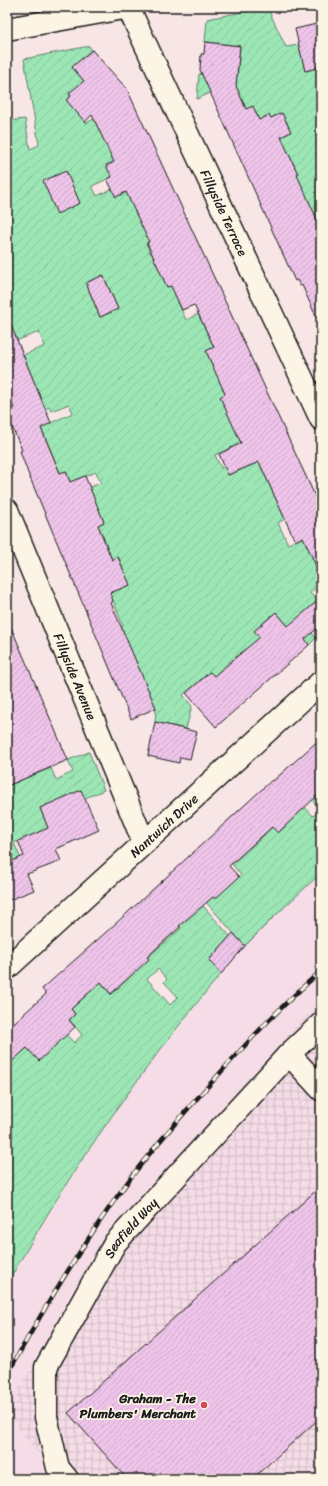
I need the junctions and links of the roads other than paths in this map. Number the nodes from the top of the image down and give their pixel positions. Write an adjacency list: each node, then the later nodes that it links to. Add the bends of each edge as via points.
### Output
1 (128, 7): 2 (street); 3 (street, Fillyside Terrace)
2 (7, 29)
3 (321, 419)
4 (7, 510): 6 (street, Fillyside Avenue)
5 (321, 682): 6 (street, Nantwich Drive)
6 (144, 843): 7 (street, Nantwich Drive)
7 (7, 968)
8 (321, 1024): 9 (street, Seafield Way)
9 (289, 1054): 10 (street); 11 (street, Seafield Way, via 115,1243 46,1367 46,1417 58,1468)
10 (321, 1089)
11 (67, 1479)

